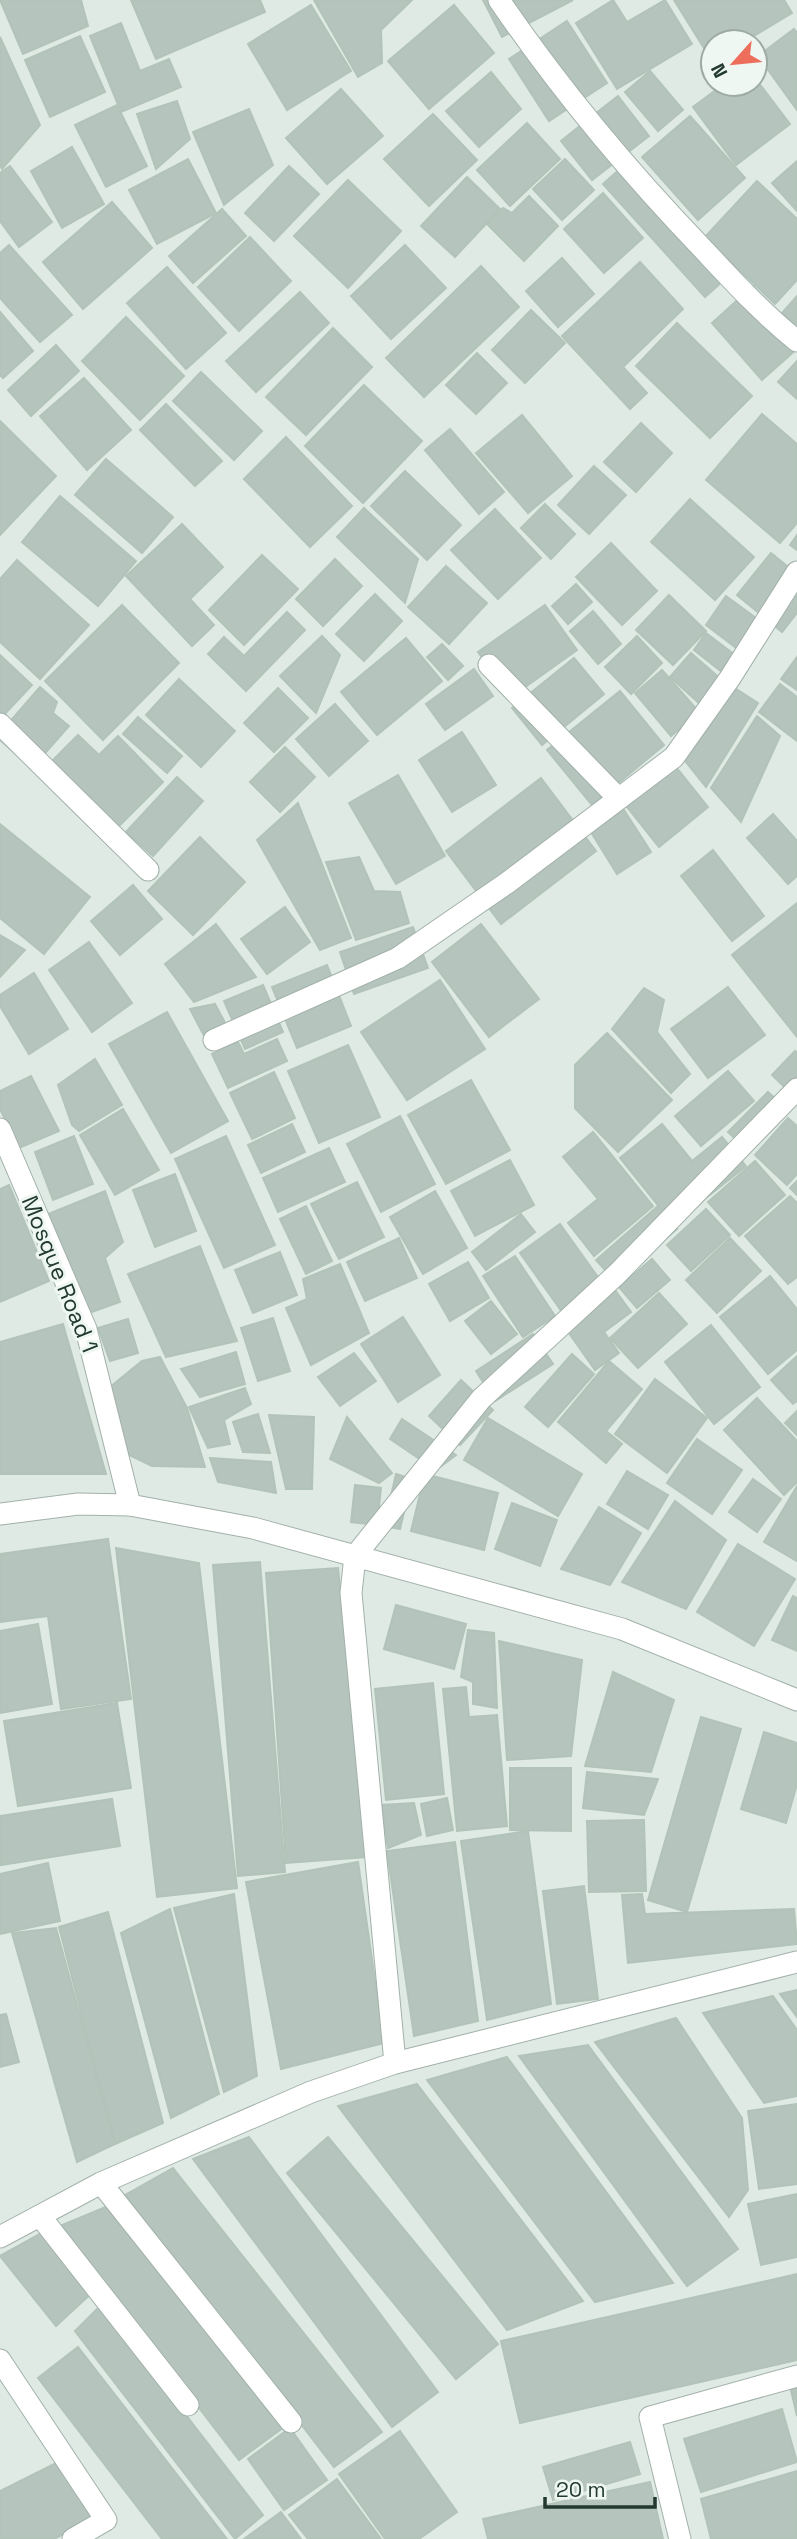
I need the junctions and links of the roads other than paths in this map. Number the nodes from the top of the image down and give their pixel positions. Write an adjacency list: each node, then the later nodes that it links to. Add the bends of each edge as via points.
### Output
1 (499, 0): 2 (street, via 652,196 771,320)
2 (797, 341)
3 (797, 572): 6 (street, via 674,757)
4 (489, 664): 6 (street)
5 (0, 724): 7 (street)
6 (618, 798): 8 (street, via 398,958)
7 (148, 870)
8 (214, 1040)
9 (797, 1089): 13 (street, via 617,1274 481,1399)
10 (0, 1129): 11 (street, Mosque Road 1, via 86,1329)
11 (130, 1505): 12 (street, via 78,1504); 13 (street, via 253,1528)
12 (0, 1514)
13 (355, 1556): 14 (street, via 622,1629); 16 (street, via 351,1593)
14 (797, 1700)
15 (797, 1962): 16 (street)
16 (395, 2063): 17 (street, via 311,2092)
17 (102, 2183): 18 (street); 23 (street)
18 (40, 2216): 19 (street); 22 (street)
19 (0, 2236)
20 (0, 2360): 24 (street, via 106,2520)
21 (797, 2376): 25 (street, via 650,2417)
22 (187, 2406)
23 (291, 2422)
24 (73, 2539)
25 (680, 2539)

